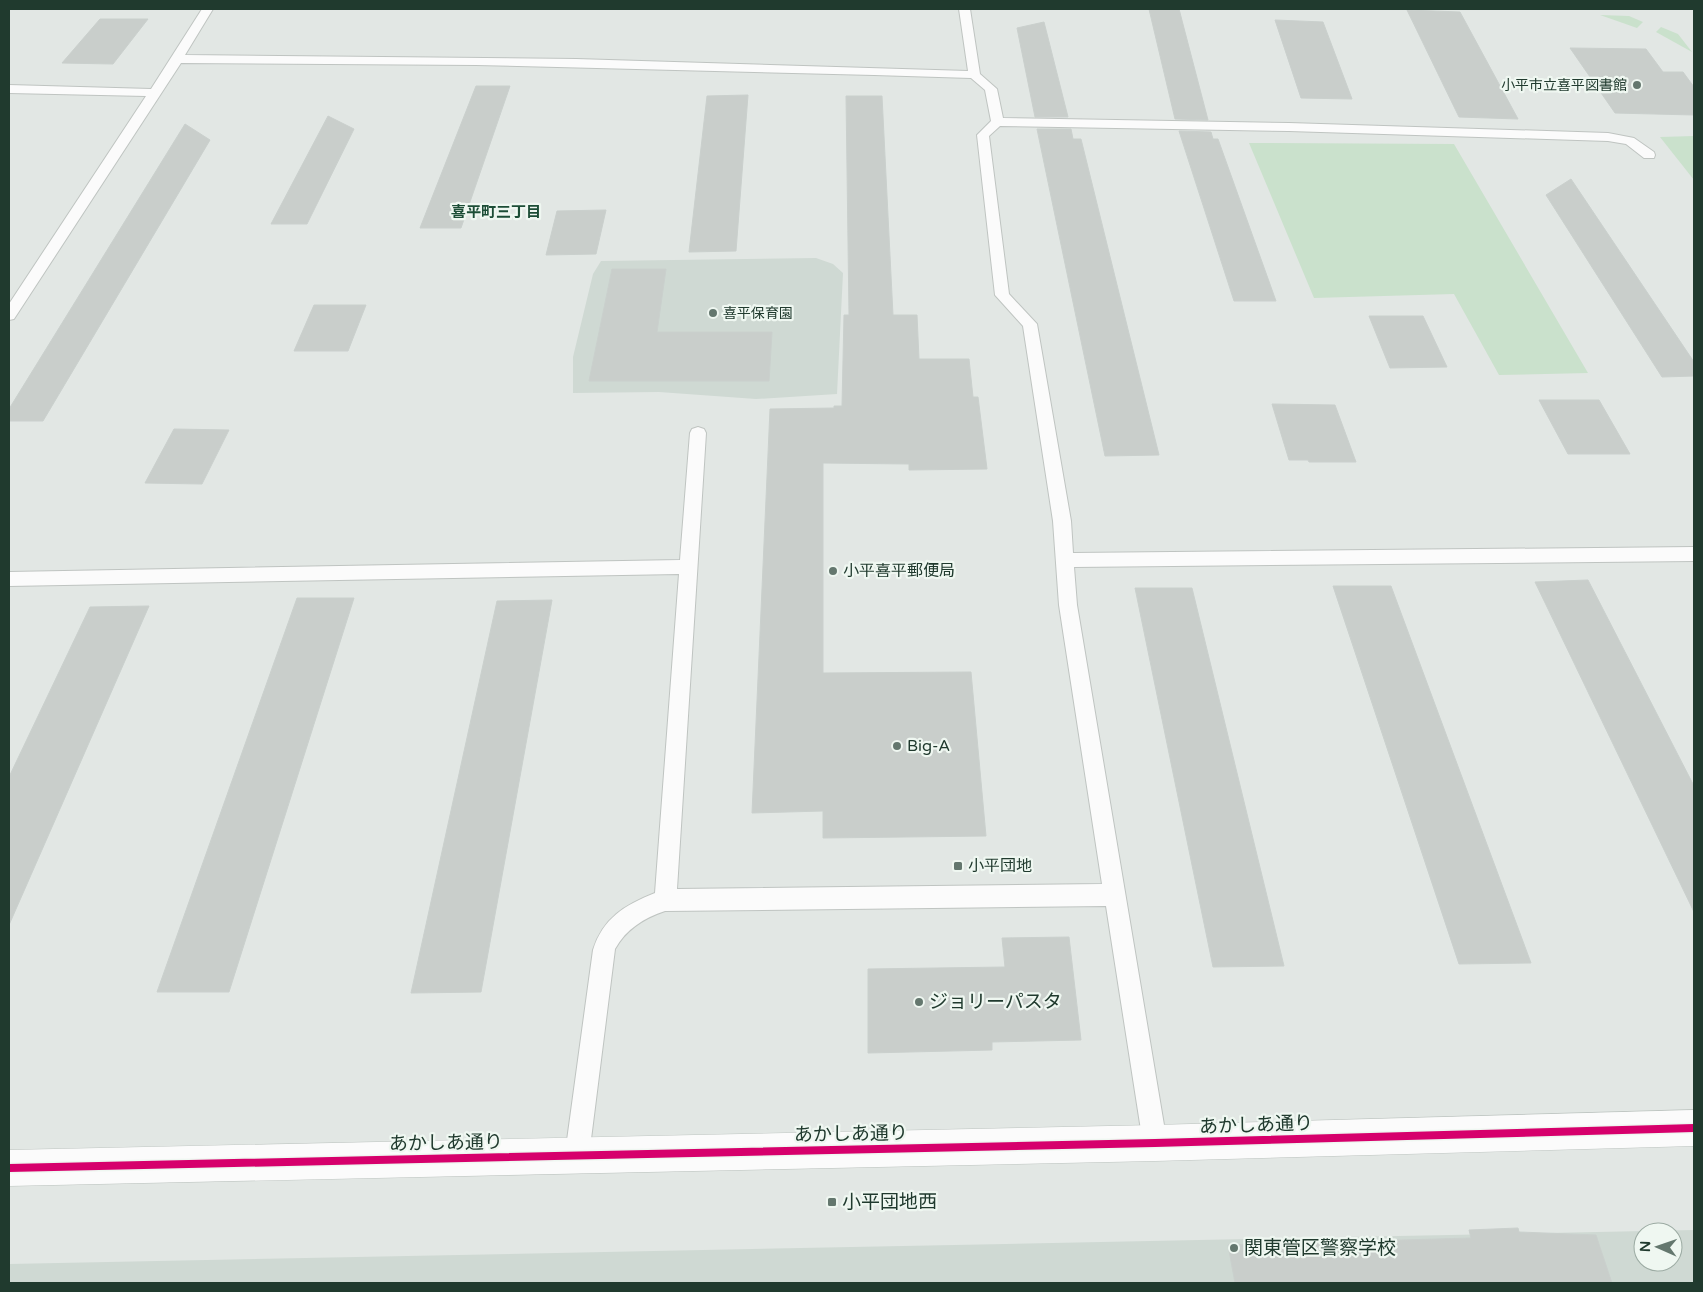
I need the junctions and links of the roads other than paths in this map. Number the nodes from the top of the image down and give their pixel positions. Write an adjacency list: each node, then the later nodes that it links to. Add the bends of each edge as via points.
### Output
1 (207, 9): 3 (lane)
2 (965, 9): 4 (lane)
3 (177, 59): 4 (lane, via 480,62); 6 (lane)
4 (974, 75): 7 (lane, via 991,89)
5 (9, 89): 6 (lane)
6 (154, 93): 9 (lane)
7 (997, 122): 8 (lane, via 1608,137 1630,141); 12 (lane, via 983,135 1002,294 1030,324)
8 (1649, 155)
9 (9, 315)
10 (698, 433): 13 (lane)
11 (1694, 554): 12 (lane)
12 (1066, 560): 15 (lane, via 1068,605)
13 (689, 567): 14 (lane); 16 (lane)
14 (9, 579)
15 (1115, 896): 16 (lane); 18 (lane)
16 (665, 900): 19 (lane, via 644,907 622,921 606,944)
17 (1694, 1128): 18 (street, あかしあ通り)
18 (1155, 1143): 19 (street, あかしあ通り)
19 (577, 1155): 20 (street, あかしあ通り)
20 (9, 1168)

